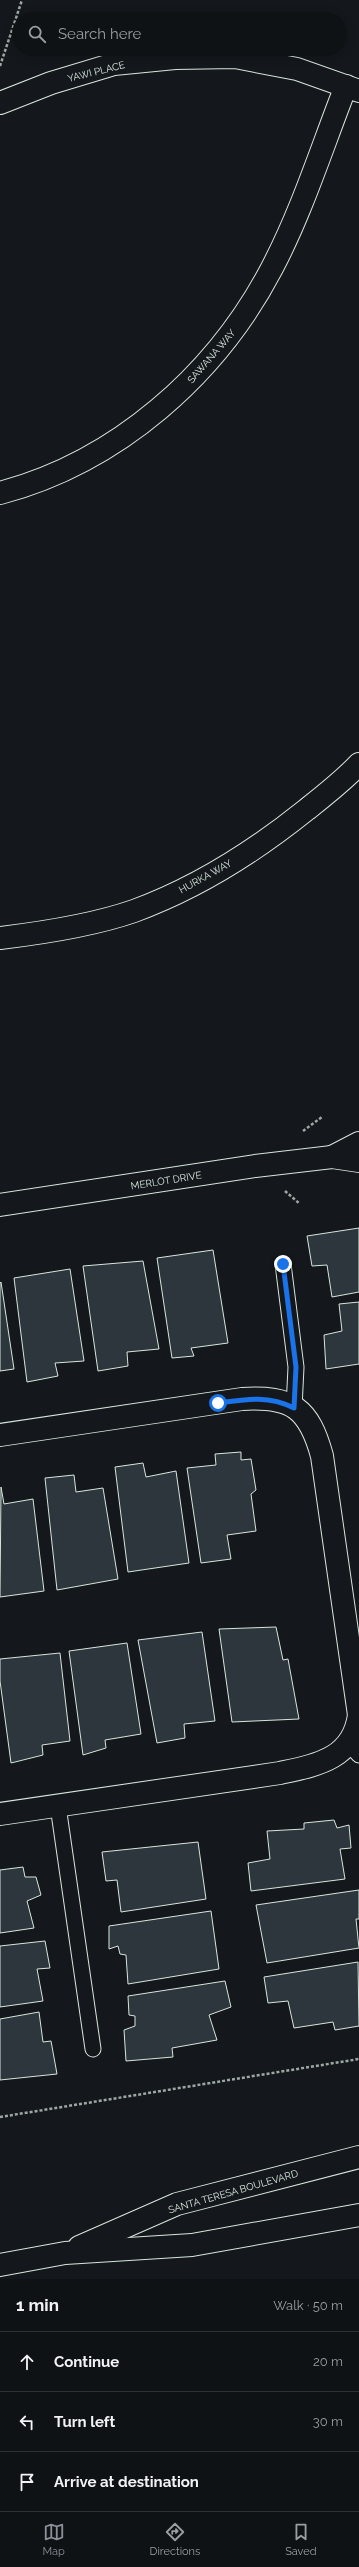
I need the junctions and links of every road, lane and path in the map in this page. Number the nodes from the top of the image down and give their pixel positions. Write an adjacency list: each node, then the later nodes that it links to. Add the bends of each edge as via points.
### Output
1 (22, 0): 2 (path)
2 (18, 12)
3 (12, 30): 4 (path)
4 (0, 66)
5 (353, 89): 6 (street, YAWI PLACE, via 297,69 235,57 175,58 114,64 51,83); 7 (street, SAWANA WAY, via 272,269 231,334 193,378 132,431 80,463)
6 (0, 103)
7 (0, 493)
8 (359, 764): 9 (street, HURKA WAY, via 346,778 270,839 199,882 134,911 45,932)
9 (0, 938)
10 (359, 1143): 11 (street, MERLOT DRIVE)
11 (332, 1157): 12 (street, MERLOT DRIVE); 13 (street, MERLOT DRIVE, via 255,1166)
12 (359, 1161)
13 (0, 1205)
14 (283, 1264): 15 (lane, via 296,1367)
15 (294, 1408): 16 (street, via 280,1400 242,1399); 17 (street, via 308,1419 322,1456)
16 (0, 1435)
17 (359, 1715): 18 (street)
18 (354, 1750): 19 (street, via 310,1767 280,1773)
19 (58, 1806): 20 (street); 21 (lane)
20 (0, 1814)
21 (93, 2049)
22 (359, 2059): 23 (path)
23 (0, 2118)
24 (359, 2157): 26 (street, SANTA TERESA BOULEVARD, via 177,2204)
25 (359, 2215): 26 (street, SANTA TERESA BOULEVARD, via 192,2245)
26 (65, 2253): 27 (street, SANTA TERESA BOULEVARD)
27 (0, 2266)

